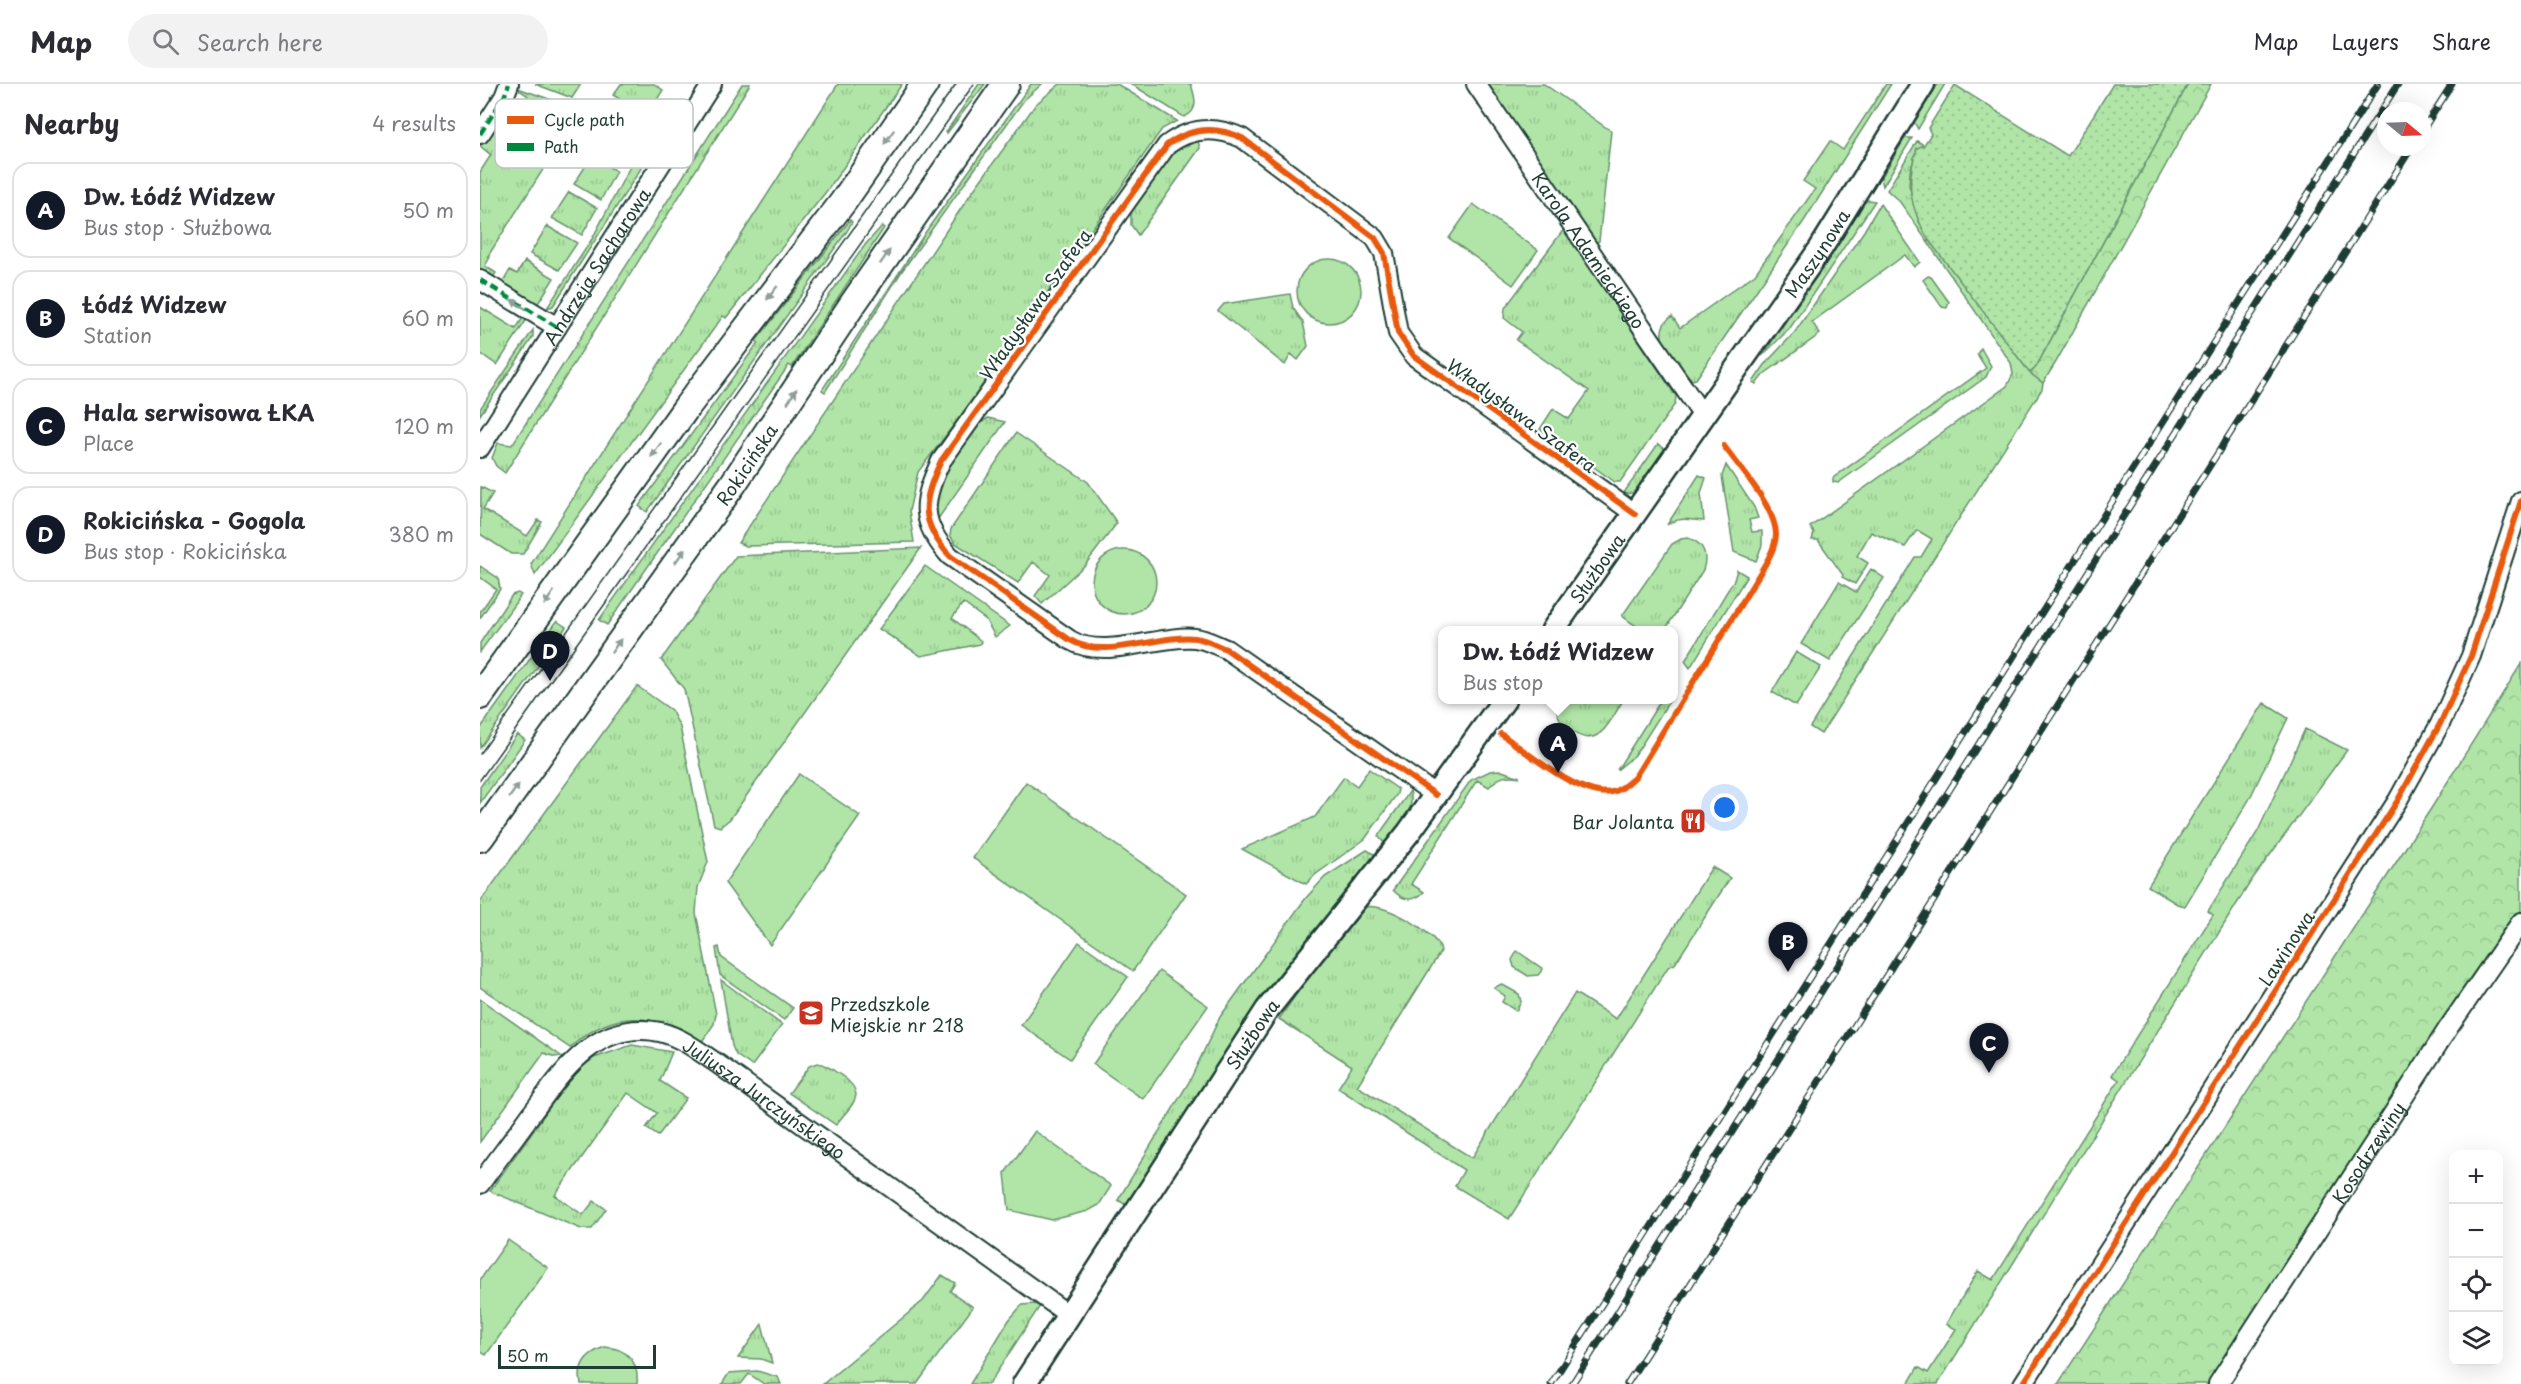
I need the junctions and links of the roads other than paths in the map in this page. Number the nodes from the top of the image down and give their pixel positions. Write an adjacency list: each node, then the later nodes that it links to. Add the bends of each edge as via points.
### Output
1 (509, 84): 7 (street)
2 (712, 84): 9 (street, Andrzeja Sacharowa)
3 (925, 84): 19 (main road, one-way to 19, via 843,202 750,322)
4 (1006, 84): 22 (main road, Rokicińska, one-way to 4, via 739,474)
5 (1476, 84): 14 (street, Karola Adamieckiego)
6 (1923, 84): 14 (street, Maszynowa, via 1844,213)
7 (503, 99)
8 (495, 111): 10 (street)
9 (693, 114)
10 (480, 134)
11 (658, 168): 13 (street, Andrzeja Sacharowa)
12 (480, 280): 13 (street, one-way to 12)
13 (557, 327): 15 (street, Andrzeja Sacharowa)
14 (1703, 416): 17 (street, Służbowa)
15 (480, 448)
16 (2521, 501): 27 (street, Lawinowa, via 2471,656 2440,724 2398,800)
17 (1635, 514): 18 (street, Służbowa); 21 (street, Władysława Szafera, via 1414,356 1398,333 1384,253 1375,238 1242,138 1216,129 1193,132 1167,145 941,462 926,510 934,538 950,556 1078,644 1103,648 1194,638 1226,649)
18 (1555, 626)
19 (480, 696)
20 (1500, 704): 21 (street, Służbowa)
21 (1436, 795): 25 (street, Służbowa, via 1267,1010)
22 (480, 838)
23 (2521, 922): 28 (street, Kosodrzewiny)
24 (480, 1184): 25 (street, Juliusza Jurczyńskiego, via 575,1059 605,1037 636,1030 654,1031 673,1036 718,1064)
25 (1069, 1315): 26 (street, Służbowa)
26 (1024, 1384)
27 (2023, 1384)
28 (2218, 1384)

